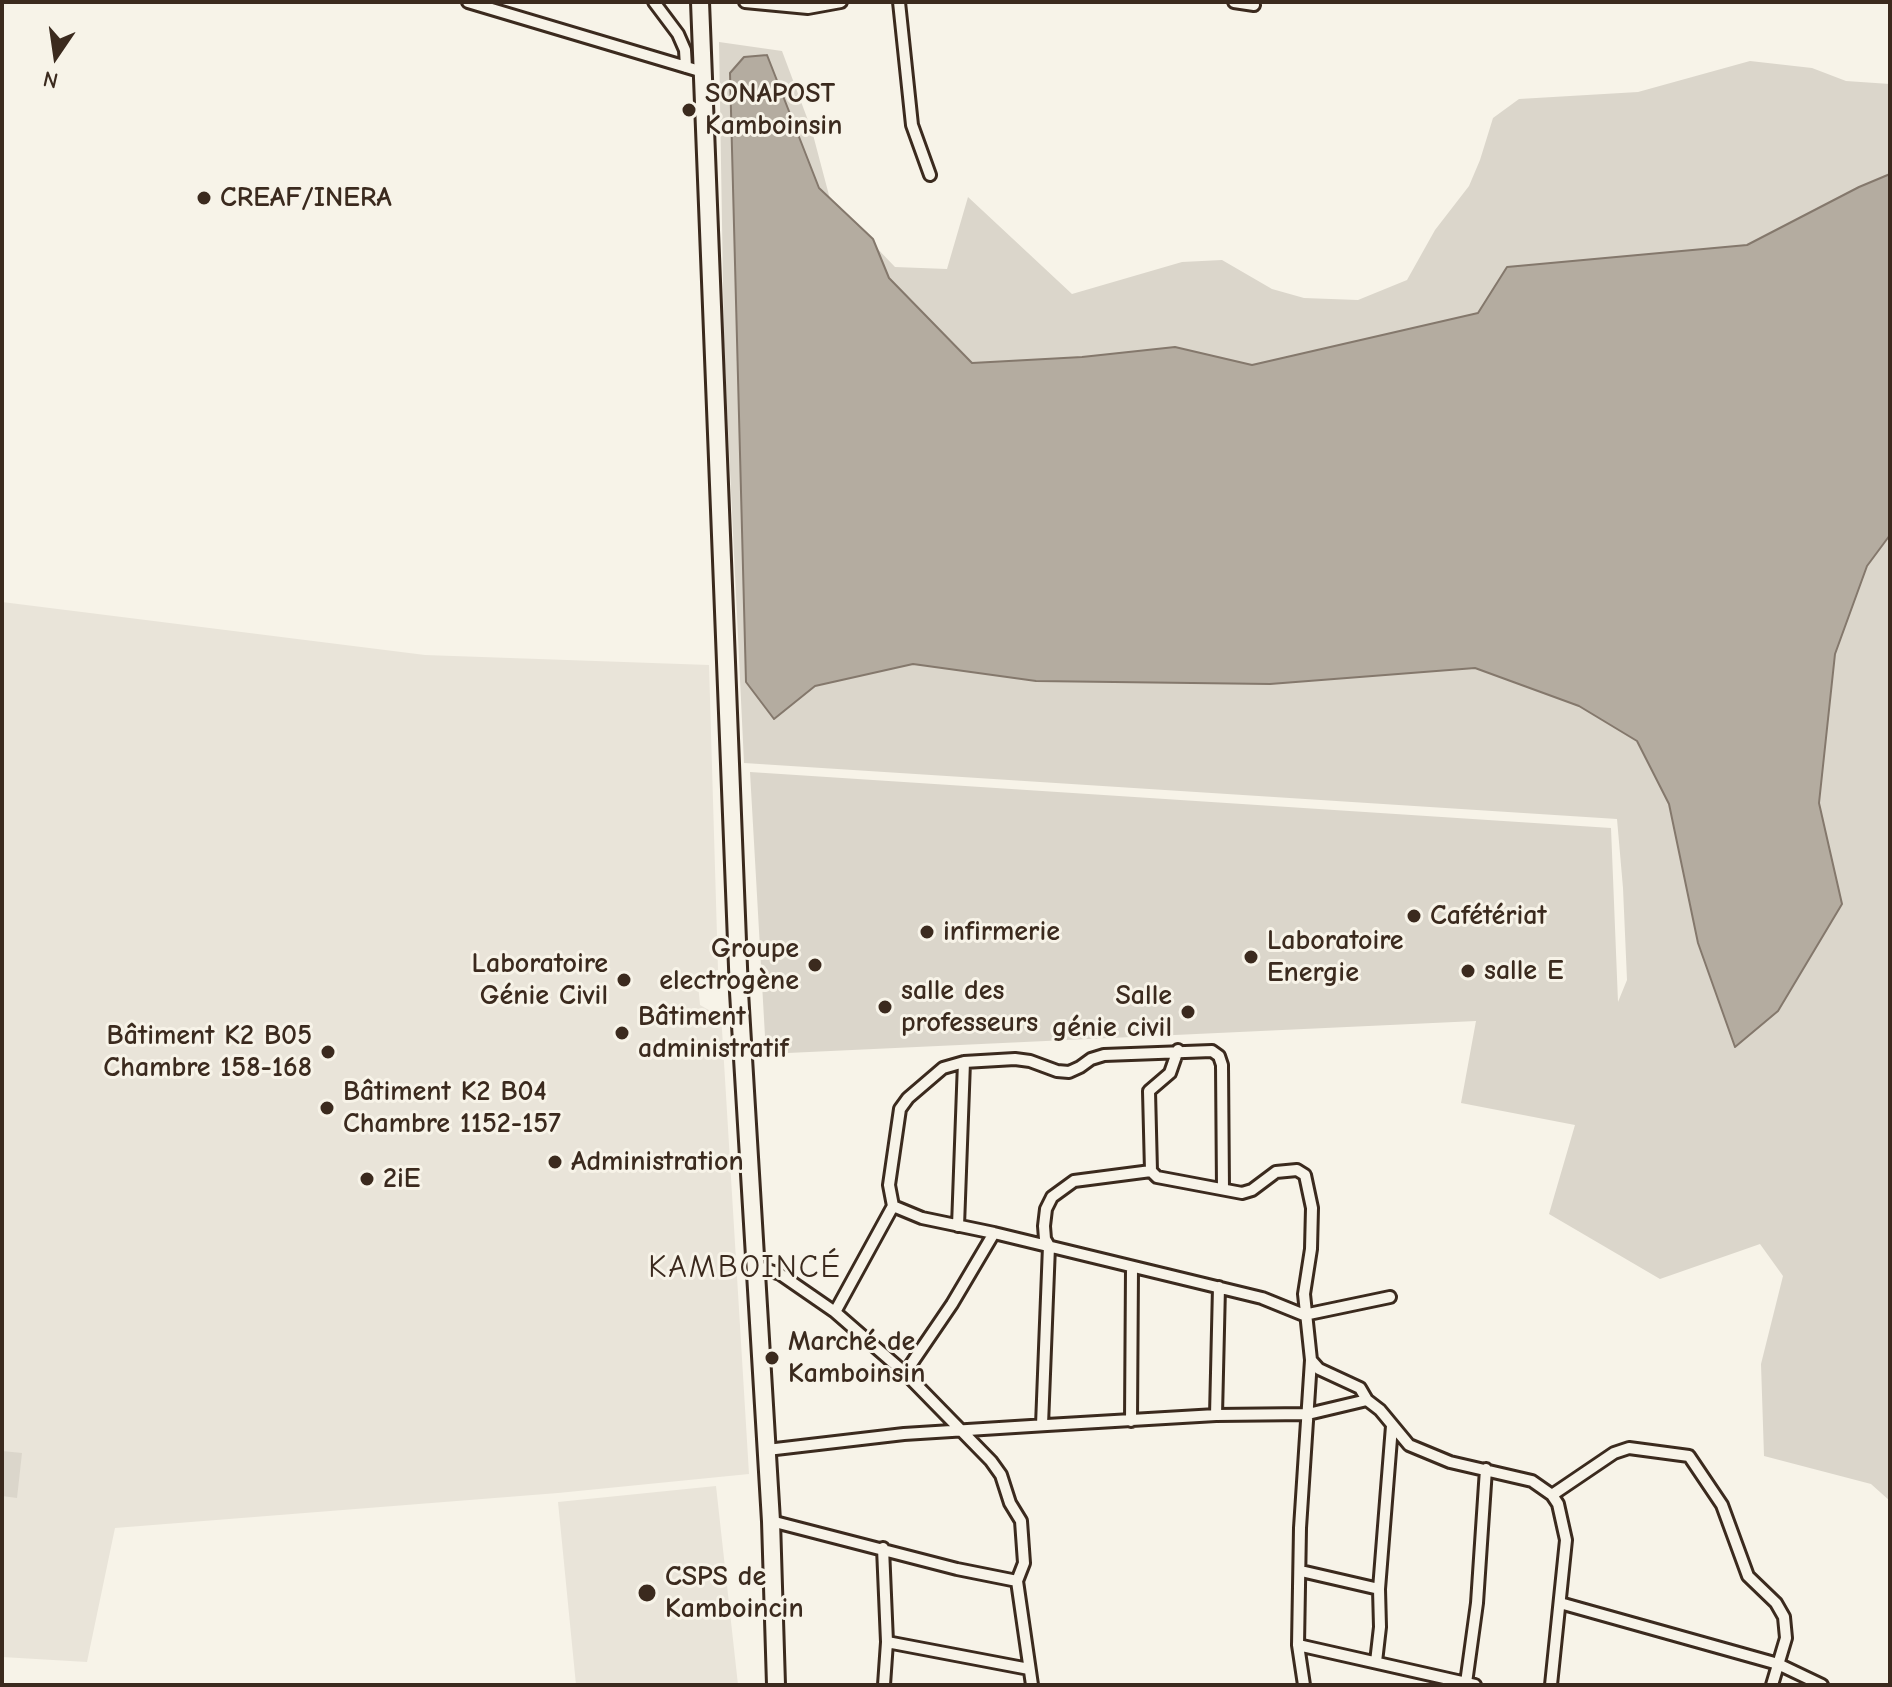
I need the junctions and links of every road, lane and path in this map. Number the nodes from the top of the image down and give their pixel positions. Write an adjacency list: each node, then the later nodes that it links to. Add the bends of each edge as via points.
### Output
1 (468, 2): 9 (street)
2 (654, 2): 9 (street, via 678,34)
3 (700, 2): 10 (main road)
4 (745, 2): 5 (street, via 808,8)
5 (841, 2)
6 (899, 2): 11 (street, via 912,125)
7 (1234, 2): 8 (street)
8 (1254, 5)
9 (686, 67): 10 (street)
10 (703, 72): 20 (main road, via 739,992)
11 (930, 175)
12 (1178, 1050): 13 (street, via 1104,1055 1069,1072 1015,1059); 14 (street, via 1170,1073 1149,1091); 15 (street, via 1212,1051 1222,1065)
13 (964, 1062): 16 (street, via 943,1068 900,1109 889,1185); 17 (street)
14 (1151, 1171): 15 (street, via 1157,1177); 19 (street, via 1087,1177 1061,1189 1046,1209)
15 (1223, 1189): 25 (street, via 1246,1193 1268,1176 1288,1170 1305,1175 1313,1222)
16 (893, 1206): 17 (street); 24 (street)
17 (958, 1226): 18 (street)
18 (994, 1233): 19 (street); 27 (street)
19 (1049, 1246): 21 (street); 32 (street)
20 (755, 1266): 24 (street, via 780,1274); 35 (main road)
21 (1132, 1268): 22 (street); 31 (street)
22 (1219, 1287): 25 (street); 30 (street)
23 (1390, 1297): 25 (street)
24 (835, 1312): 27 (street)
25 (1304, 1315): 26 (street)
26 (1311, 1360): 28 (street, via 1319,1369 1353,1383); 29 (street)
27 (905, 1373): 34 (street)
28 (1367, 1400): 29 (street); 33 (street)
29 (1308, 1414): 30 (street); 40 (street)
30 (1216, 1415): 31 (street)
31 (1131, 1421): 32 (street)
32 (1042, 1425): 34 (street)
33 (1392, 1426): 36 (street, via 1409,1445 1428,1454); 42 (street)
34 (962, 1431): 35 (street); 41 (street, via 1001,1475 1021,1521 1024,1563)
35 (767, 1450): 38 (main road)
36 (1486, 1469): 37 (street, via 1532,1481); 50 (street)
37 (1552, 1495): 43 (street, via 1566,1540); 47 (street, via 1591,1466 1629,1448 1689,1456 1722,1505 1748,1576 1784,1617 1786,1638)
38 (771, 1521): 39 (street); 51 (main road)
39 (883, 1548): 41 (street); 44 (street)
40 (1301, 1571): 42 (street); 45 (street)
41 (1017, 1581): 48 (street)
42 (1379, 1589): 46 (street)
43 (1560, 1603): 47 (street); 55 (street)
44 (887, 1642): 48 (street); 52 (street)
45 (1298, 1645): 46 (street); 54 (street)
46 (1376, 1662): 49 (street)
47 (1778, 1664): 56 (street); 57 (street)
48 (1029, 1669): 53 (street)
49 (1448, 1682): 50 (street)
50 (1471, 1684)
51 (776, 1685)
52 (884, 1685)
53 (1032, 1685)
54 (1304, 1685)
55 (1551, 1685)
56 (1772, 1685)
57 (1822, 1685)

